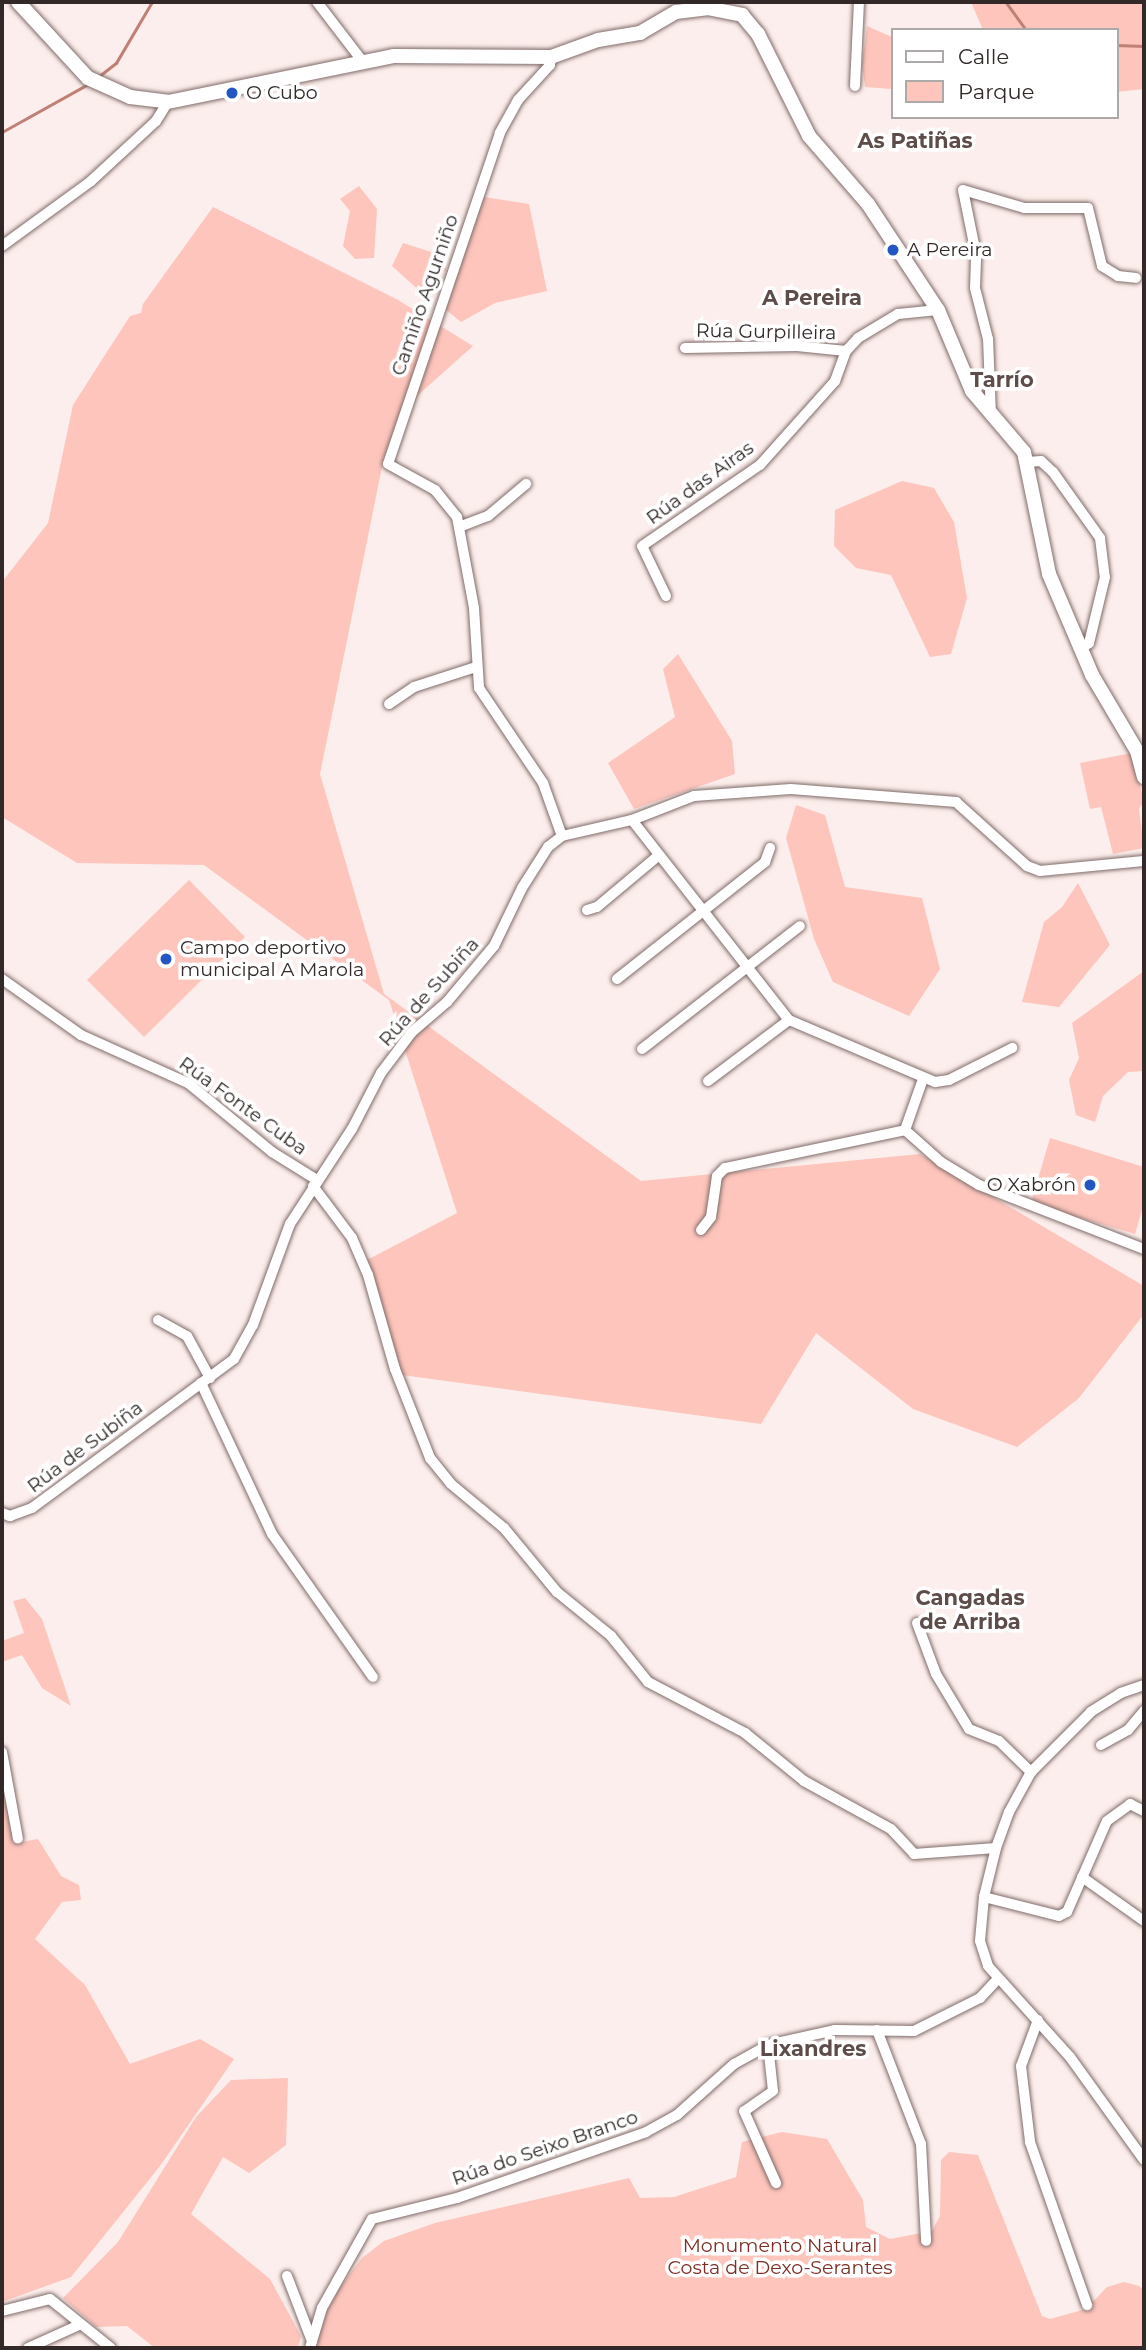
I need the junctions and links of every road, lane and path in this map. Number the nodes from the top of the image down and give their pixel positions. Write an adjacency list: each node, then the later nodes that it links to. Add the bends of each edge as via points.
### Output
1 (18, 2): 8 (main road, via 88,78 130,97)
2 (317, 2): 6 (street)
3 (859, 2): 7 (street)
4 (674, 7): 5 (main road, via 640,33 598,40); 11 (main road, via 726,9 751,23 809,136 868,204)
5 (551, 57): 6 (main road, via 394,56); 17 (street, Camiño Agurniño, via 500,133 388,464 435,490 457,517)
6 (363, 62): 8 (main road)
7 (855, 86)
8 (168, 102): 9 (street, via 156,121 91,181)
9 (2, 246)
10 (1136, 278): 14 (street, via 1118,276 1102,266 1088,208 1024,208 963,190 976,254 975,288 988,339)
11 (938, 310): 13 (street, Rúa das Airas, via 898,314 858,338); 14 (main road, via 972,391)
12 (684, 348): 13 (street, Rúa Gurpilleira, via 797,346)
13 (846, 351): 18 (street, Rúa das Airas, via 835,381 760,465 642,546)
14 (991, 416): 15 (main road)
15 (1027, 461): 19 (main road, via 1049,574); 19 (street, via 1041,461 1053,472 1100,538 1105,577 1089,643)
16 (526, 484): 17 (street, via 488,516)
17 (459, 527): 20 (street, Camiño Agurniño, via 474,608)
18 (666, 596)
19 (1080, 649): 22 (main road, via 1138,751)
20 (476, 667): 21 (street, via 414,687); 24 (street, Camiño Agurniño, via 479,688 542,783)
21 (389, 704)
22 (1144, 777)
23 (632, 820): 24 (street); 26 (street); 27 (street, via 694,796 732,790 791,789 956,802 1034,869)
24 (562, 836): 40 (street, Rúa de Subiña, via 548,848 522,888 494,946 447,1002 412,1032 381,1073 352,1129)
25 (770, 848): 29 (street, via 765,862)
26 (658, 856): 28 (street, via 597,907); 29 (street)
27 (1144, 861)
28 (587, 910)
29 (702, 911): 31 (street); 33 (street)
30 (800, 926): 31 (street)
31 (746, 966): 34 (street); 36 (street)
32 (2, 979): 40 (street, Rúa Fonte Cuba, via 81,1035 188,1083)
33 (617, 979)
34 (789, 1020): 37 (street); 38 (street)
35 (1012, 1048): 37 (street, via 949,1080)
36 (642, 1049)
37 (923, 1079): 39 (street)
38 (708, 1081)
39 (905, 1130): 41 (street, via 725,1168 717,1176 711,1217); 42 (street, via 941,1163 979,1185)
40 (315, 1183): 44 (street, Rúa de Subiña, via 290,1224 253,1325 234,1359); 55 (street, via 352,1238 368,1275 395,1369 429,1458 451,1484 504,1528 557,1592 611,1636 648,1682 745,1733 804,1781 891,1829 914,1854)
41 (701, 1230)
42 (1144, 1249)
43 (158, 1320): 44 (street, via 187,1336)
44 (206, 1380): 45 (street, Rúa de Subiña, via 32,1508 10,1516); 47 (street, via 272,1534)
45 (2, 1513)
46 (917, 1623): 52 (street, via 936,1674 969,1729 999,1741)
47 (373, 1677)
48 (1144, 1685): 52 (street, via 1091,1712)
49 (1144, 1711): 50 (street, via 1128,1730)
50 (1101, 1745)
51 (2, 1752): 54 (street)
52 (1031, 1772): 55 (street)
53 (1144, 1811): 56 (street, via 1130,1804 1116,1810)
54 (18, 1839)
55 (996, 1848): 57 (street)
56 (1082, 1877): 57 (street, via 1067,1912 1059,1916); 58 (street)
57 (984, 1897): 59 (street, via 981,1941 988,1966)
58 (1144, 1921)
59 (998, 1979): 60 (street); 61 (street, Rúa do Seixo Branco, via 980,1998 914,2031)
60 (1038, 2020): 63 (street); 67 (street, via 1021,2066 1030,2143)
61 (877, 2030): 62 (street, Rúa do Seixo Branco, via 835,2030); 65 (street, via 922,2144)
62 (768, 2045): 64 (street, via 773,2091 744,2111); 70 (street, Rúa do Seixo Branco, via 734,2064 677,2115 646,2132 457,2199 372,2219 322,2308)
63 (1144, 2161)
64 (776, 2183)
65 (926, 2241)
66 (288, 2276): 70 (street)
67 (1087, 2305)
68 (2, 2311): 69 (street, via 50,2299)
69 (79, 2325): 71 (street); 72 (street)
70 (311, 2345)
71 (28, 2348)
72 (111, 2348)

